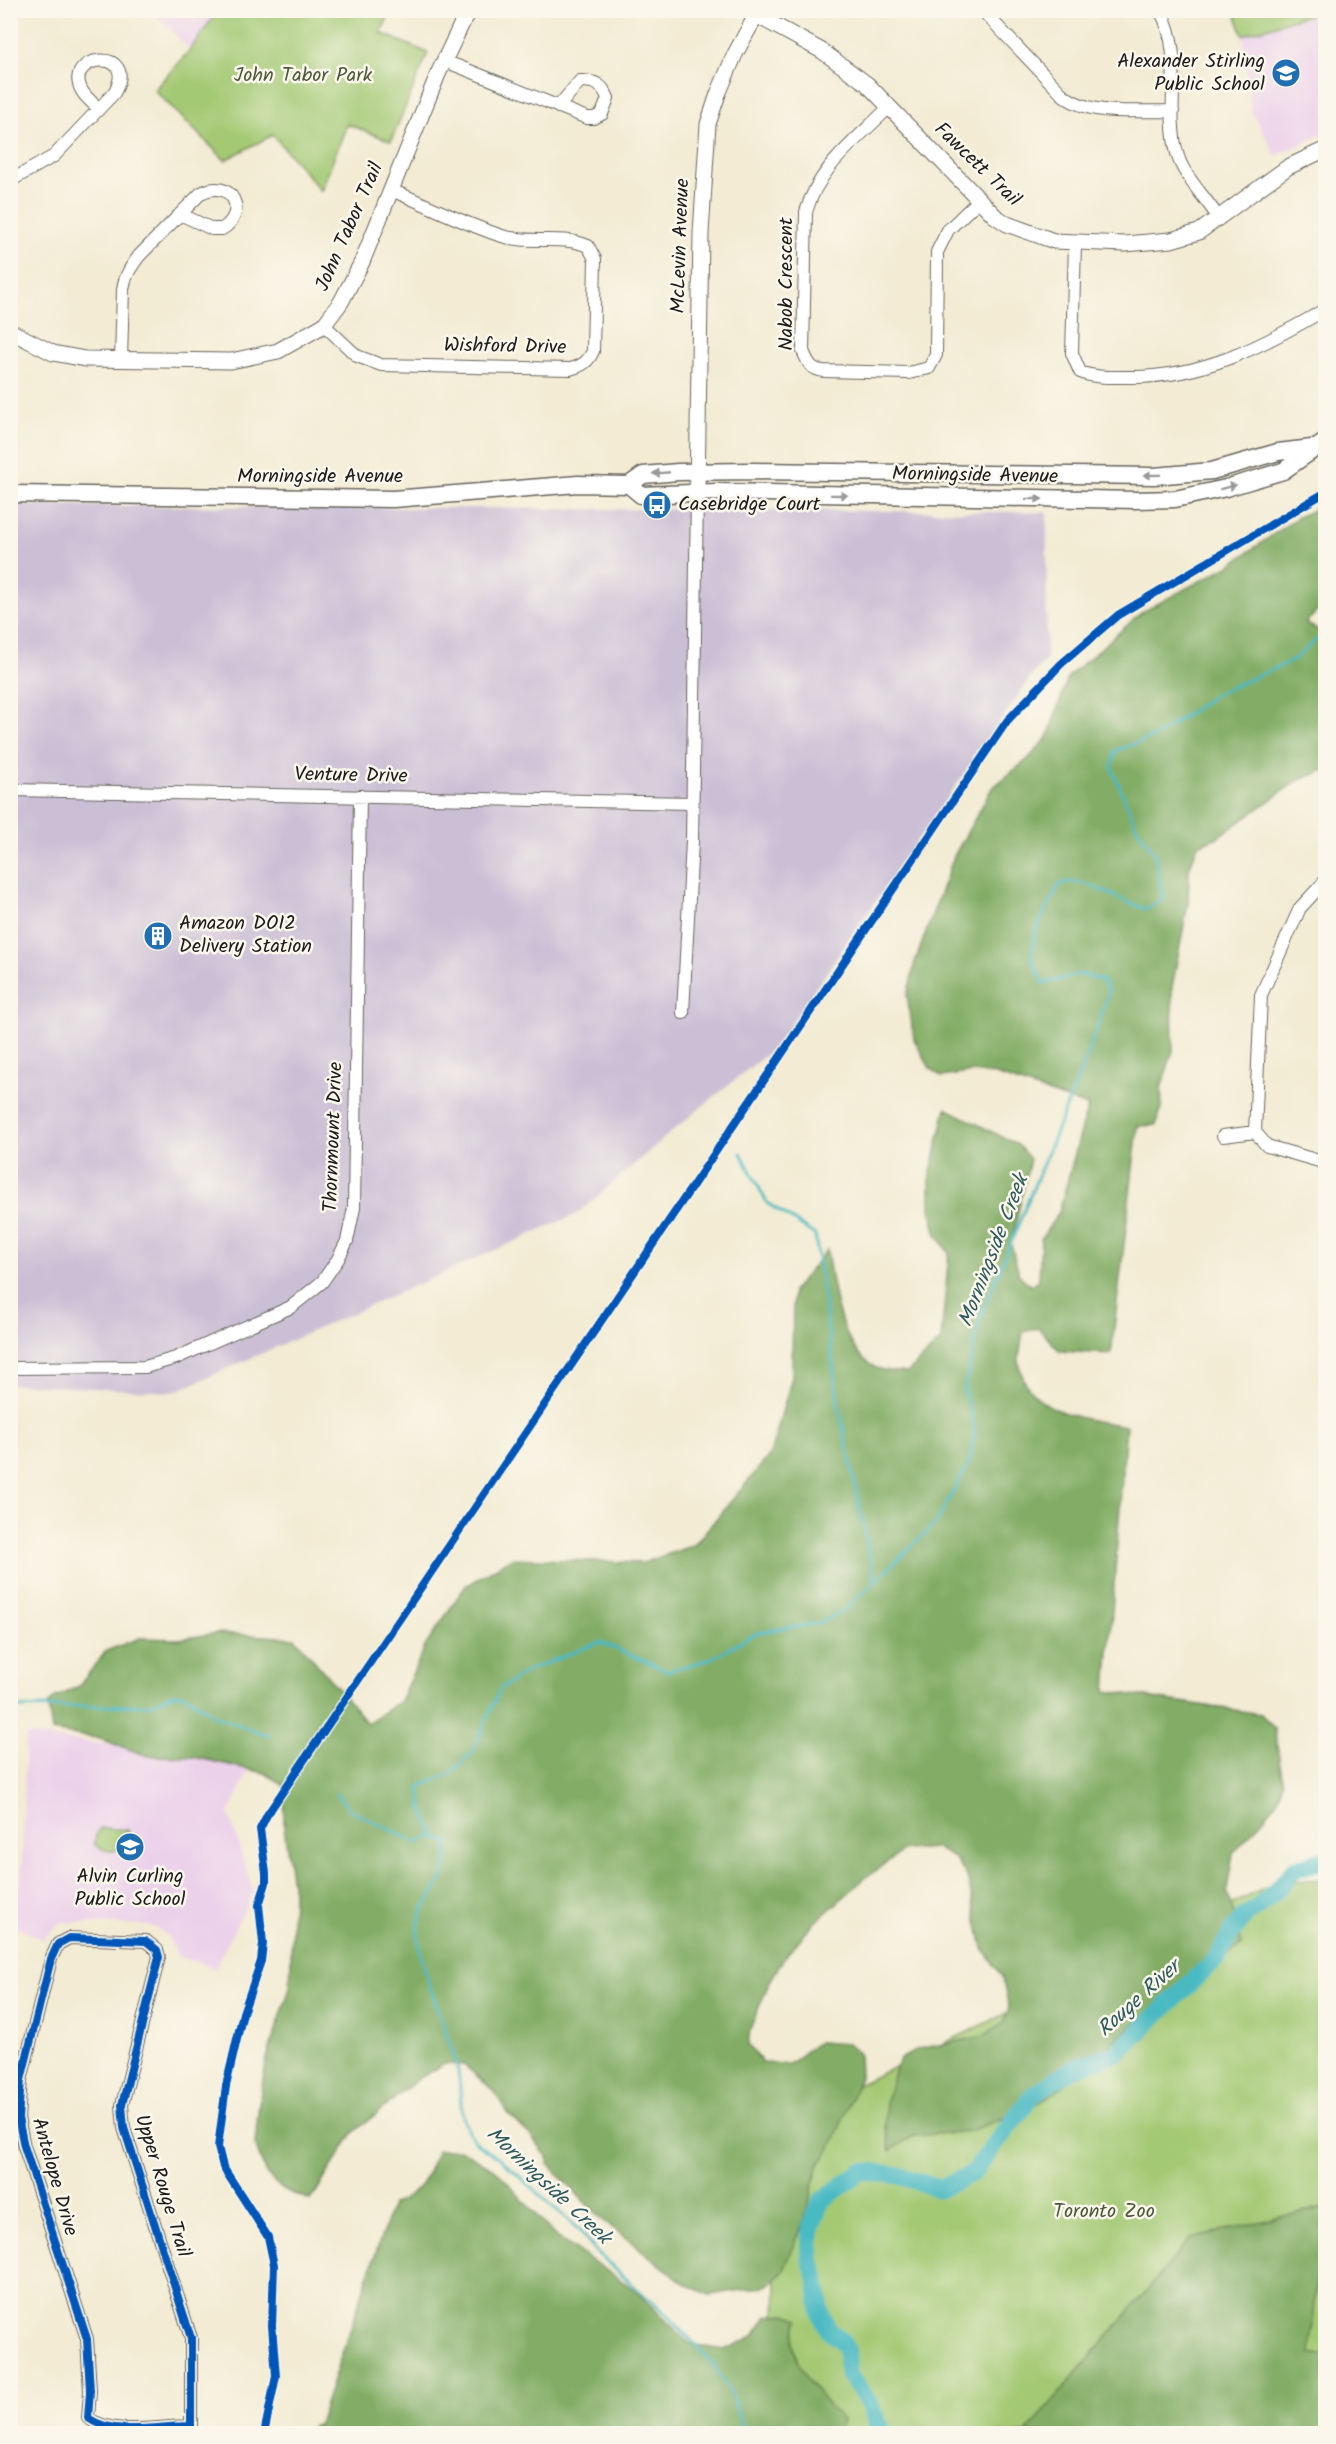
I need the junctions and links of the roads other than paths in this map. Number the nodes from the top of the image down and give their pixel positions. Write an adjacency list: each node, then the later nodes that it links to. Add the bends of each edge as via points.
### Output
1 (471, 10): 5 (street, John Tabor Trail)
2 (982, 10): 9 (street, via 1073,103 1091,108)
3 (1160, 10): 9 (street, via 1173,47)
4 (754, 12): 7 (street, Fawcett Trail, via 841,63); 22 (street, McLevin Avenue, via 708,124 701,233)
5 (444, 61): 6 (street); 12 (street, John Tabor Trail)
6 (558, 107)
7 (889, 107): 13 (street, Fawcett Trail); 13 (street, Nabob Crescent, via 827,168 811,195 806,212 803,351 808,363 824,371 909,373 929,368 936,356 937,252 948,230)
8 (98, 108): 11 (street, via 54,156)
9 (1173, 111): 15 (street, via 1176,152 1183,169)
10 (1326, 149): 15 (street, Fawcett Trail, via 1288,167)
11 (10, 182)
12 (391, 190): 18 (street, John Tabor Trail, via 352,283); 18 (street, Wishford Drive, via 501,236 572,240 588,246 595,259 593,351 589,360 570,369 381,365 357,356)
13 (978, 201): 16 (street, Fawcett Trail, via 1007,224 1054,242)
14 (180, 214): 20 (street, via 139,256 125,278)
15 (1219, 219): 16 (street, Fawcett Trail, via 1199,232 1162,242)
16 (1075, 243): 17 (street, via 1072,353 1080,372 1092,376 1143,377 1196,370 1245,352)
17 (1326, 309)
18 (324, 325): 20 (street, John Tabor Trail, via 260,357 231,361)
19 (10, 331): 20 (street, John Tabor Trail, via 53,353)
20 (121, 360)
21 (1319, 444): 22 (main road, Morningside Avenue, one-way to 22, via 1212,471 1154,476); 25 (main road, Morningside Avenue, one-way to 21, via 1175,499 1283,471)
22 (697, 472): 23 (main road, Morningside Avenue, one-way to 23, via 642,475); 25 (street, McLevin Avenue)
23 (629, 485): 24 (main road, Morningside Avenue, via 578,484 393,500); 25 (main road, Morningside Avenue, via 642,495)
24 (10, 494)
25 (697, 494): 28 (street)
26 (10, 790): 27 (street, Venture Drive)
27 (360, 796): 28 (street, Venture Drive); 34 (street, Thornmount Drive, via 354,1208 347,1241 338,1259 322,1282 291,1308 176,1358 145,1367)
28 (692, 803): 30 (street)
29 (1326, 880): 31 (street, via 1300,908 1261,995)
30 (683, 1013)
31 (1255, 1132): 32 (street); 33 (street, via 1267,1146)
32 (1223, 1136)
33 (1326, 1163)
34 (10, 1368)
35 (157, 1950): 36 (street, Antelope Drive, via 141,1940 69,1938 58,1944 48,1968); 37 (street, Upper Rouge Trail, via 158,1966 122,2105 124,2128 191,2338)
36 (14, 2119): 37 (street, Antelope Drive, via 87,2339 88,2418 100,2427)
37 (191, 2429)

